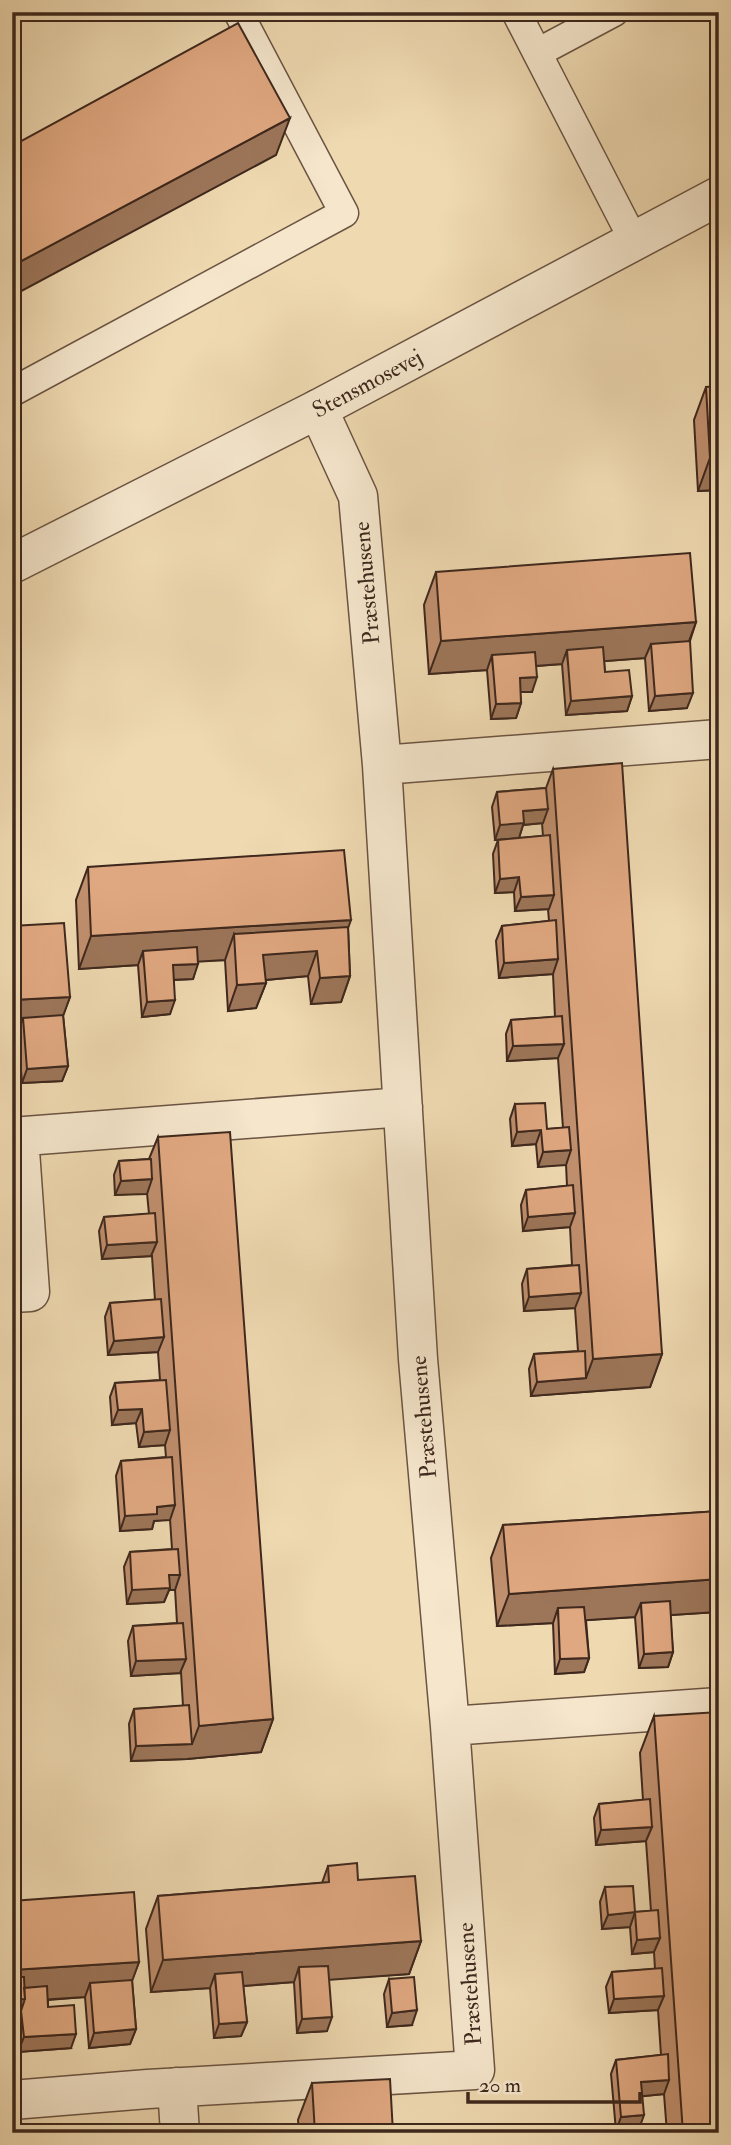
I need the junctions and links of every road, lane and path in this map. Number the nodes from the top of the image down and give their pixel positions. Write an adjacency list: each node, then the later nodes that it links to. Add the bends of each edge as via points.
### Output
1 (238, 12): 7 (lane, via 344,213)
2 (516, 12): 4 (lane)
3 (614, 12): 4 (lane)
4 (537, 53): 6 (lane)
5 (719, 196): 6 (street, Stensmosevej)
6 (634, 241): 8 (street, Stensmosevej)
7 (12, 392)
8 (318, 409): 9 (street, Stensmosevej); 11 (street, Præstehusene, via 358,496)
9 (12, 564)
10 (719, 739): 11 (street)
11 (382, 765): 12 (street, Præstehusene)
12 (403, 1107): 13 (street); 16 (street, Præstehusene, via 418,1359)
13 (15, 1136): 14 (street, via 30,1292)
14 (12, 1293)
15 (719, 1707): 16 (street)
16 (450, 1726): 17 (street, Præstehusene, via 475,2070)
17 (177, 2087): 18 (street, Præstehusene); 19 (street)
18 (12, 2100)
19 (180, 2133)

